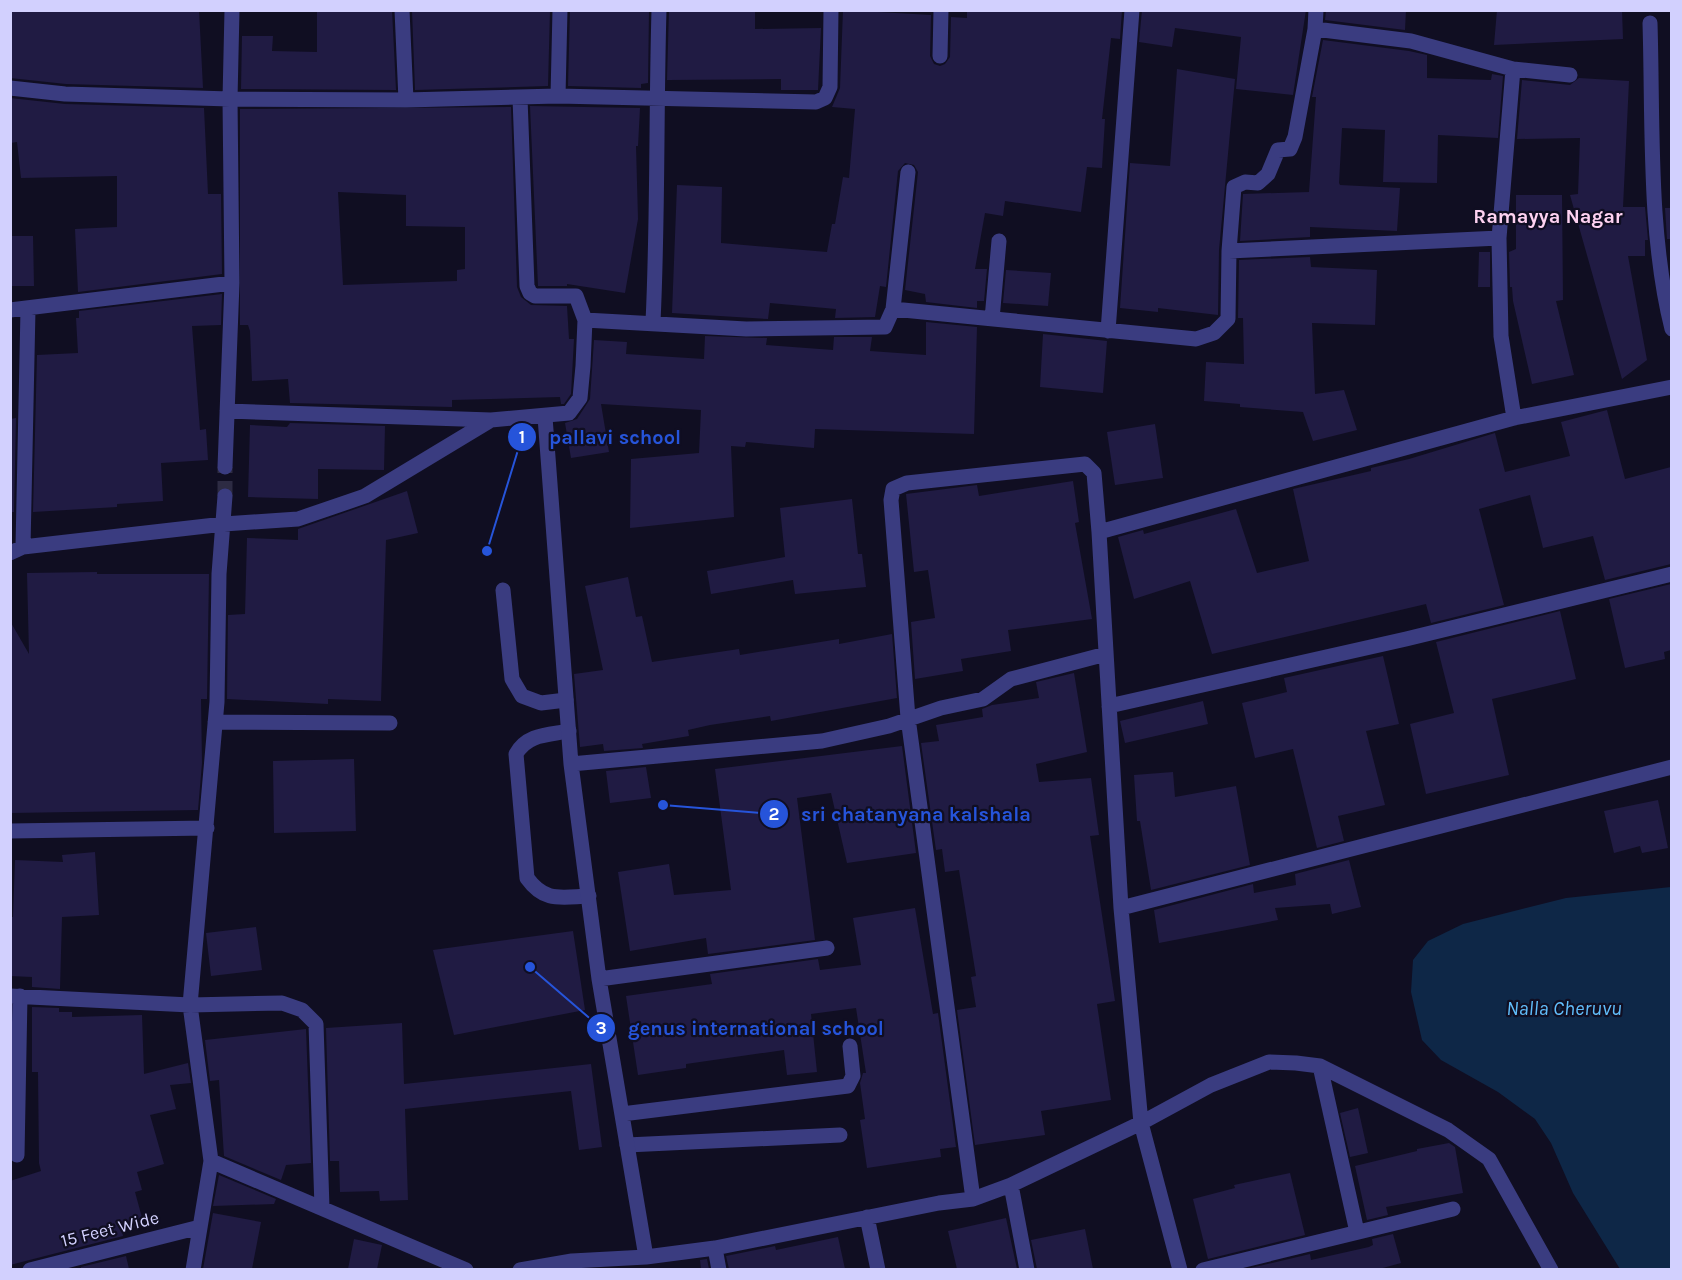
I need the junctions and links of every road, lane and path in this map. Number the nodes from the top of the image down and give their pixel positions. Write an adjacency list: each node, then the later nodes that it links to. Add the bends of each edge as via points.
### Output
1 (232, 10): 17 (street)
2 (402, 10): 19 (street)
3 (560, 10): 15 (street)
4 (659, 10): 18 (street)
5 (831, 10): 18 (street, via 830,87 825,98 816,102)
6 (941, 10): 11 (street)
7 (1132, 10): 32 (street)
8 (1316, 10): 10 (street)
9 (1650, 23): 31 (street, via 1657,222)
10 (1315, 29): 12 (street, via 1411,41); 23 (street, via 1295,137 1290,149 1278,150 1268,174 1258,183 1245,182 1234,187)
11 (940, 56)
12 (1513, 69): 13 (street); 21 (street)
13 (1569, 75)
14 (10, 88): 17 (street, via 65,94)
15 (558, 96): 16 (street); 18 (street)
16 (520, 98): 19 (street); 29 (street, via 527,286 535,296 576,296)
17 (230, 99): 19 (street); 24 (street)
18 (657, 99): 30 (street, via 658,215)
19 (406, 100)
20 (908, 172): 26 (street)
21 (1498, 238): 23 (street); 36 (street, via 1502,336)
22 (999, 241): 28 (street)
23 (1229, 250): 32 (street, via 1228,319 1214,333 1197,339)
24 (232, 283): 25 (street); 34 (street)
25 (28, 309): 27 (street); 42 (street)
26 (893, 309): 28 (street); 30 (street, via 885,327 746,329)
27 (10, 310)
28 (992, 319): 32 (street)
29 (585, 320): 30 (street); 35 (street, via 580,398 569,413)
30 (653, 322)
31 (1671, 328)
32 (1108, 331)
33 (1671, 387): 36 (street)
34 (227, 411): 37 (street); 38 (street)
35 (544, 417): 37 (street); 46 (street)
36 (1514, 418): 41 (street)
37 (491, 420): 40 (street, via 365,496 298,519)
38 (225, 467)
39 (225, 496): 40 (street)
40 (224, 524): 42 (street); 49 (street)
41 (1100, 532): 45 (street); 48 (street, via 1094,473 1085,464 907,483 892,489)
42 (17, 550)
43 (1671, 574): 47 (street)
44 (504, 590): 46 (street, via 512,679 522,696 541,703)
45 (1106, 654): 47 (street); 48 (street, via 1011,679 983,699)
46 (566, 700): 51 (street)
47 (1108, 706): 57 (street)
48 (908, 718): 52 (street, via 822,741); 71 (street)
49 (215, 722): 50 (street); 54 (street)
50 (390, 723)
51 (569, 731): 52 (street); 56 (street, via 532,737 516,754 527,878 536,891 548,897)
52 (572, 764): 56 (street)
53 (1671, 767): 57 (street)
54 (207, 828): 55 (street); 61 (street)
55 (10, 831)
56 (589, 896): 59 (street)
57 (1121, 908): 65 (street)
58 (827, 948): 59 (street)
59 (599, 979): 64 (street)
60 (15, 996): 61 (street); 68 (street)
61 (190, 1005): 69 (street); 72 (street, via 282,1003 302,1010 316,1024)
62 (850, 1046): 64 (street, via 853,1076 848,1086)
63 (1320, 1066): 65 (street, via 1269,1062 1211,1085); 76 (street); 89 (street, via 1448,1130 1489,1159)
64 (622, 1114): 67 (street)
65 (1141, 1123): 70 (street); 87 (street)
66 (840, 1135): 67 (street)
67 (627, 1144): 78 (street)
68 (17, 1155)
69 (211, 1161): 72 (street); 75 (street)
70 (1011, 1185): 71 (street); 86 (street)
71 (973, 1199): 74 (street)
72 (322, 1208): 82 (street)
73 (1453, 1209): 76 (street)
74 (867, 1217): 77 (street); 85 (street)
75 (200, 1227): 80 (street, 15 Feet Wide); 81 (street)
76 (1357, 1232): 88 (street)
77 (714, 1248): 78 (street); 84 (street)
78 (646, 1257): 79 (street)
79 (573, 1265): 83 (street)
80 (30, 1269)
81 (193, 1269)
82 (466, 1269)
83 (520, 1269)
84 (719, 1269)
85 (878, 1269)
86 (1027, 1269)
87 (1180, 1269)
88 (1203, 1269)
89 (1551, 1269)

